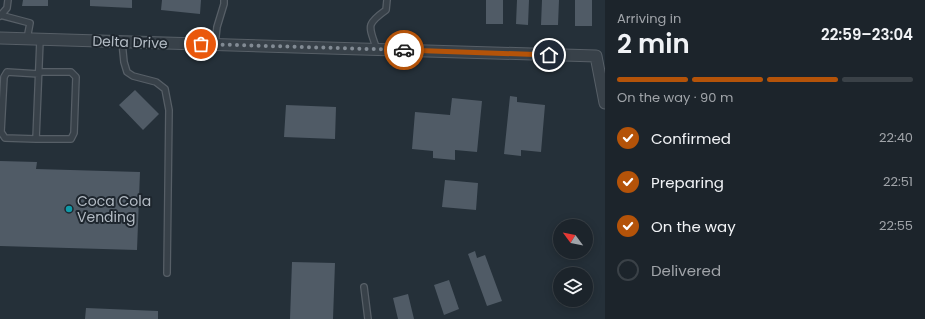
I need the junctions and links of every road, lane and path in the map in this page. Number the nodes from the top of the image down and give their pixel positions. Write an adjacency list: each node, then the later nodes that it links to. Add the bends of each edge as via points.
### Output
1 (8, 0): 4 (lane, via 7,8)
2 (224, 0): 9 (lane)
3 (387, 0): 10 (lane, via 386,10 373,20 370,29)
4 (0, 15): 6 (lane, via 30,23)
5 (0, 38): 6 (street, Delta Drive)
6 (26, 39): 7 (street, Delta Drive)
7 (40, 40): 8 (street, Delta Drive); 11 (lane)
8 (122, 42): 9 (street, Delta Drive); 14 (lane, via 127,72 156,82 166,89 169,110)
9 (215, 45): 10 (street, Delta Drive)
10 (377, 50): 12 (street, Delta Drive, via 596,56)
11 (39, 73): 13 (lane); 13 (lane, via 7,72 4,77 1,132 5,138); 13 (lane, via 71,72 76,77 74,133 71,139)
12 (605, 104)
13 (36, 138)
14 (167, 273)
15 (364, 287): 16 (lane)
16 (368, 319)

